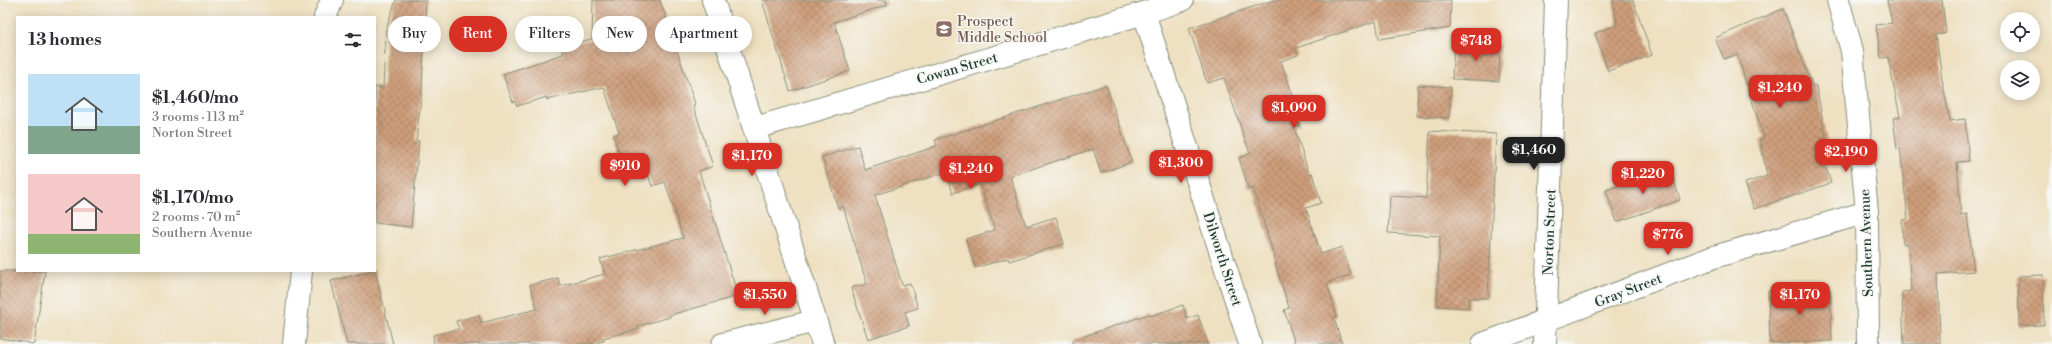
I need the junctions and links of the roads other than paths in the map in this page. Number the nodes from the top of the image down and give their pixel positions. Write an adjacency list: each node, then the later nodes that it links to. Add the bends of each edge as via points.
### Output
1 (332, 0): 7 (street)
2 (712, 0): 8 (street)
3 (1182, 0): 6 (street, Cowan Street)
4 (1556, 0): 12 (street, Norton Street)
5 (1838, 0): 9 (street, Southern Avenue, via 1852,50)
6 (1144, 13): 8 (street, Cowan Street); 16 (street, Dilworth Street)
7 (326, 16)
8 (755, 128): 11 (street)
9 (1867, 212): 12 (street, Gray Street, via 1714,257); 19 (street, Southern Avenue)
10 (301, 272): 13 (street)
11 (815, 321): 14 (street); 15 (street)
12 (1546, 321): 17 (street, Gray Street); 18 (street, Norton Street)
13 (294, 344)
14 (723, 344)
15 (822, 344)
16 (1250, 344)
17 (1483, 344)
18 (1545, 344)
19 (1868, 344)

